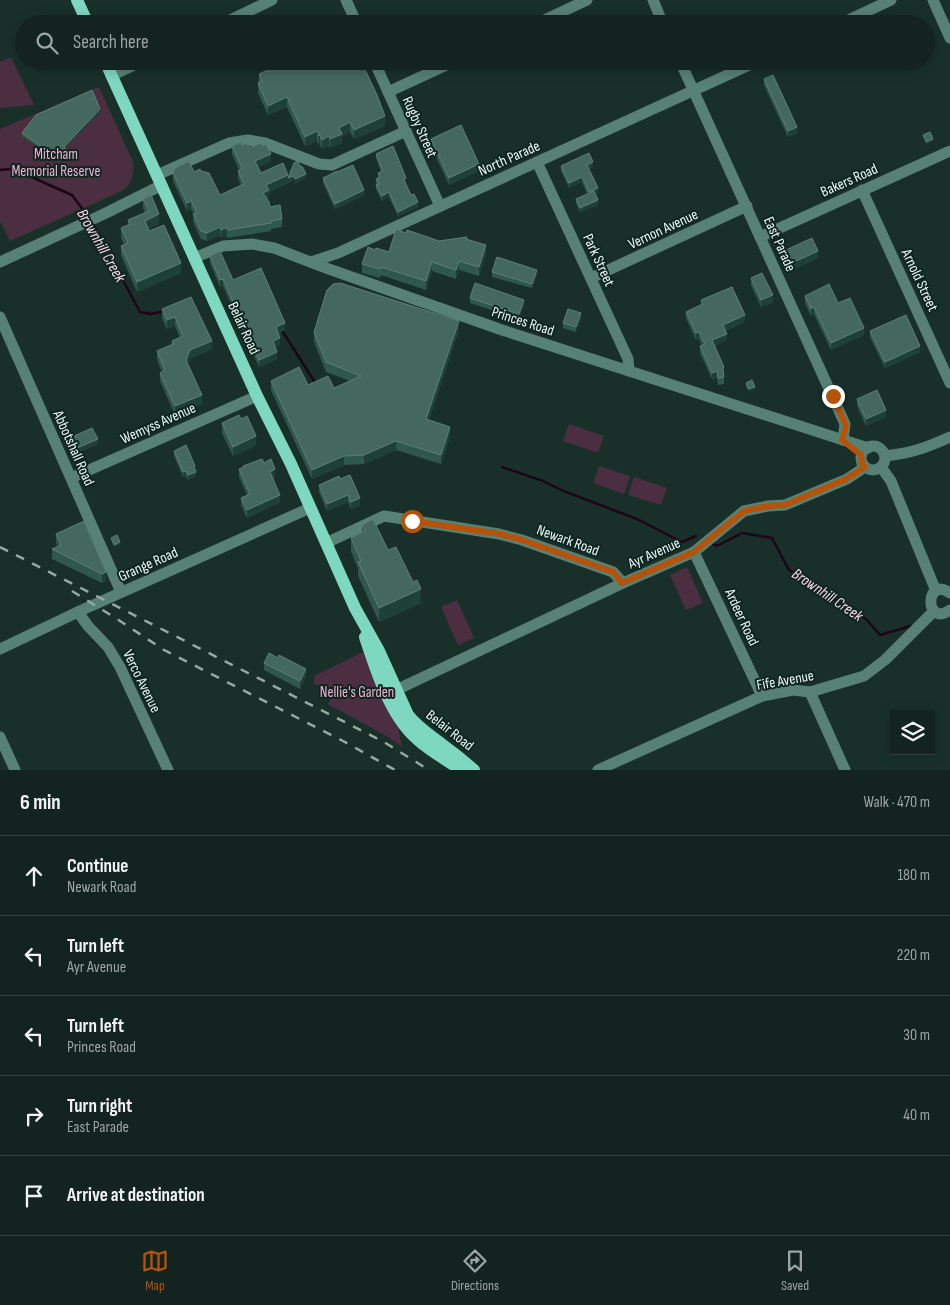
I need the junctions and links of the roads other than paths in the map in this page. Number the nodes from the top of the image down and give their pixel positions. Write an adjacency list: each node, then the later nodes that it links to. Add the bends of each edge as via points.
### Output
1 (77, 0): 8 (main road)
2 (272, 0): 9 (street)
3 (346, 0): 10 (street)
4 (587, 0): 11 (street)
5 (653, 0): 12 (street)
6 (891, 0): 13 (street)
7 (933, 0): 14 (street)
8 (84, 15)
9 (241, 15)
10 (353, 15)
11 (555, 15)
12 (660, 15)
13 (859, 15)
14 (950, 38)
15 (109, 70): 21 (main road, Belair Road)
16 (124, 70): 21 (street)
17 (378, 70): 23 (street, Rugby Street)
18 (436, 70): 23 (street)
19 (684, 70): 22 (street, East Parade)
20 (739, 70): 22 (street, North Parade)
21 (112, 76): 27 (main road, Belair Road)
22 (694, 91): 26 (street, North Parade); 30 (street, East Parade)
23 (388, 92): 24 (street, Rugby Street)
24 (406, 132): 27 (street, via 332,165 319,164 265,143 248,140 229,143 173,167); 29 (street, Rugby Street)
25 (950, 151): 28 (street, Bakers Road)
26 (537, 162): 29 (street, North Parade); 37 (street, Park Street)
27 (159, 180): 33 (main road, Belair Road); 34 (street, via 101,215)
28 (862, 190): 31 (street, Bakers Road); 40 (street, Arnold Street)
29 (440, 206): 32 (street, North Parade)
30 (747, 206): 31 (street, East Parade); 37 (street, Vernon Avenue)
31 (760, 237): 43 (street, East Parade, via 845,424)
32 (336, 253): 35 (street, North Parade); 36 (street)
33 (194, 258): 35 (street, Princes Road, via 223,246 252,244 274,248); 41 (main road, Belair Road)
34 (0, 262)
35 (311, 262): 36 (street, Princes Road)
36 (336, 272): 39 (street, Princes Road)
37 (591, 278): 39 (street, Park Street, via 628,360)
38 (0, 317): 48 (street, Abbotshall Road)
39 (629, 371): 43 (street, Princes Road)
40 (950, 383)
41 (257, 396): 48 (street, Wemyss Avenue); 49 (main road, Belair Road)
42 (950, 437): 45 (street, via 926,448)
43 (842, 440): 44 (street, Princes Road)
44 (865, 451): 45 (street, via 878,447); 46 (street, via 862,464)
45 (885, 456): 47 (street)
46 (865, 467): 47 (street, via 870,470); 51 (street, Ayr Avenue, via 846,479 785,505 744,511)
47 (880, 468): 53 (street, via 891,481)
48 (71, 478): 54 (street, Abbotshall Road)
49 (310, 508): 50 (main road, Belair Road); 54 (street, Grange Road)
50 (326, 543): 52 (street, Newark Road, via 384,516 522,540 613,572); 56 (main road, Belair Road)
51 (697, 549): 52 (street, Ayr Avenue); 63 (street, Ardeer Road)
52 (622, 583): 61 (street, Ayr Avenue)
53 (936, 591): 55 (street, via 944,590); 57 (street, via 930,602)
54 (121, 592): 58 (street, Grange Road)
55 (950, 594)
56 (355, 608): 61 (main road, Belair Road, via 379,650); 67 (main road, Belair Road, via 375,669 396,715 417,740)
57 (934, 610): 59 (street); 62 (street, Fife Avenue, via 885,660 864,676)
58 (78, 612): 60 (street, Grange Road); 66 (street, Verco Avenue, via 108,647 120,667)
59 (949, 615)
60 (0, 649)
61 (396, 690): 68 (main road, Belair Road, via 414,723)
62 (810, 692): 63 (street, Fife Avenue, via 793,690); 70 (street)
63 (762, 696): 69 (street, Fife Avenue)
64 (0, 737): 65 (street)
65 (15, 770)
66 (168, 770)
67 (461, 770)
68 (474, 770)
69 (598, 770)
70 (845, 770)

